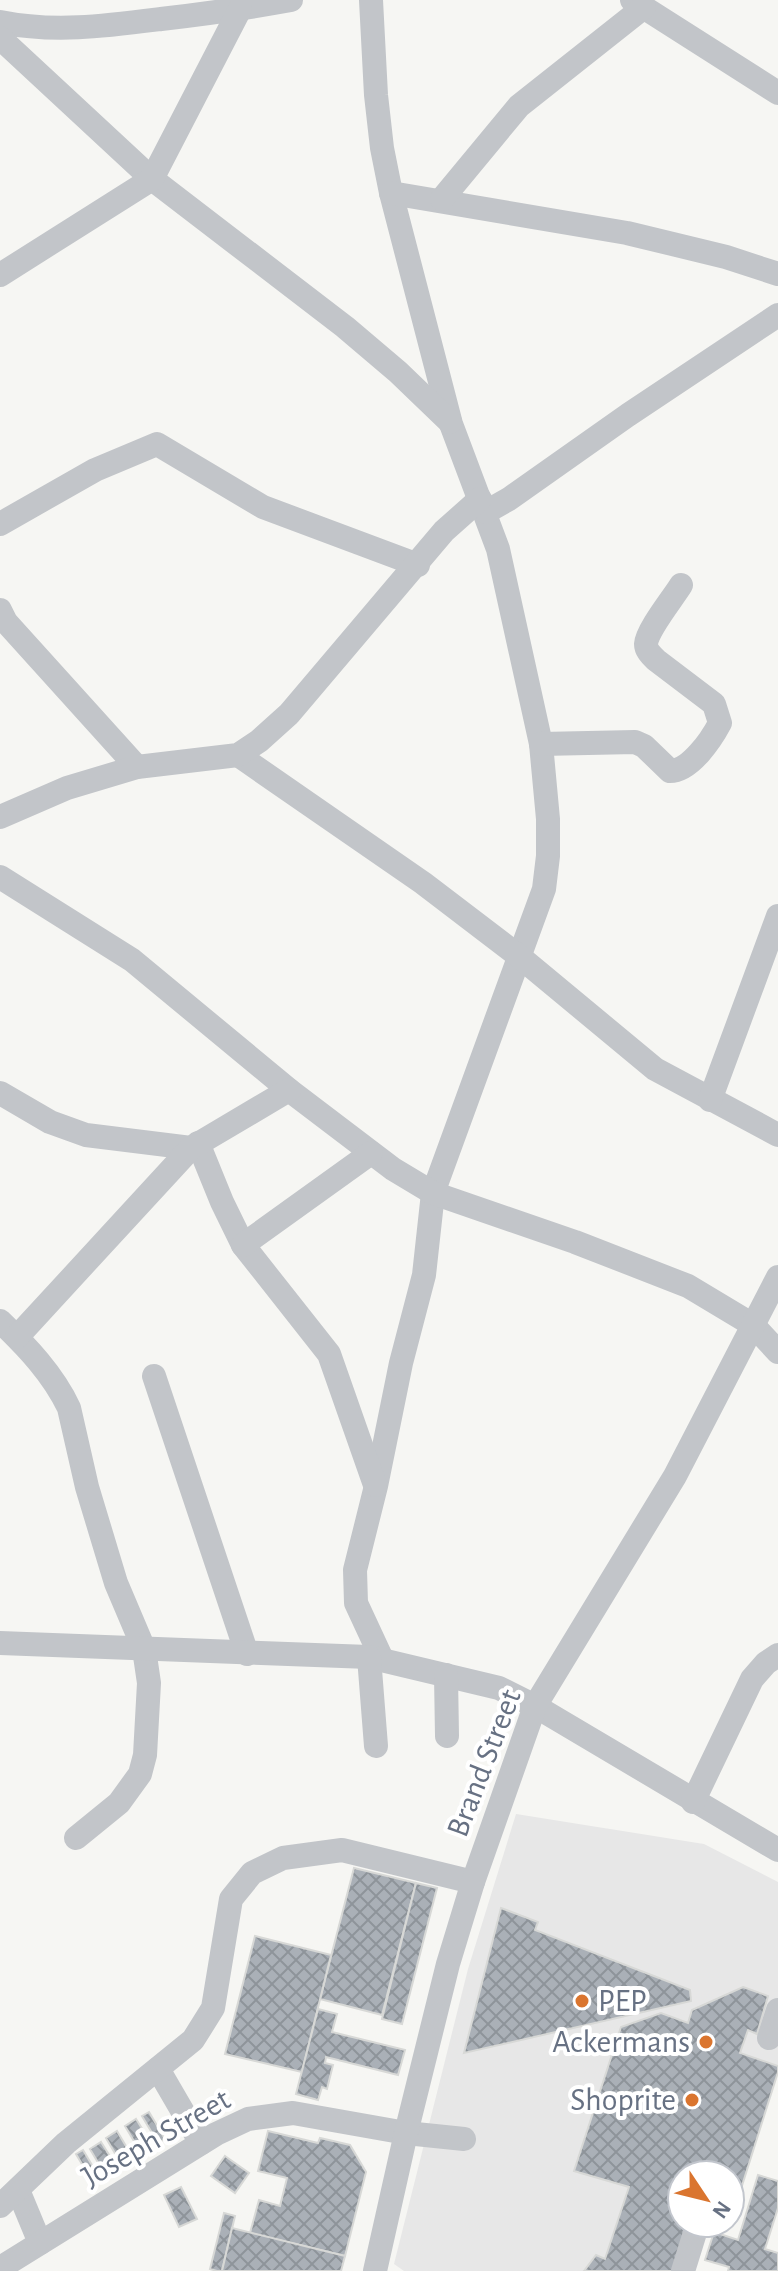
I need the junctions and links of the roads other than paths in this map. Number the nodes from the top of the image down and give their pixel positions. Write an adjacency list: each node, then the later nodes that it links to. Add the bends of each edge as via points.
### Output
1 (291, 0): 4 (street)
2 (371, 0): 9 (street, via 376,95)
3 (638, 3): 7 (street); 10 (street, via 519,106)
4 (240, 9): 5 (street, via 58,29); 8 (street)
5 (0, 22)
6 (0, 38): 8 (street)
7 (778, 93)
8 (152, 179): 12 (street); 14 (street, via 345,327)
9 (391, 193): 10 (street); 14 (street)
10 (442, 199): 11 (street, via 627,233)
11 (778, 274)
12 (0, 275)
13 (778, 315): 15 (street, via 509,499)
14 (451, 424): 15 (street)
15 (483, 506): 17 (street, via 444,531); 20 (street, via 498,549)
16 (0, 524): 17 (street, via 95,470 157,444 263,507)
17 (418, 565): 21 (street, via 289,714)
18 (681, 585): 20 (street, via 646,644 656,660 714,704 720,723 714,735 677,771 635,742)
19 (2, 620): 22 (street)
20 (541, 744): 26 (street, via 548,856 544,889)
21 (238, 755): 22 (street); 26 (street)
22 (137, 767): 23 (street, via 67,788)
23 (0, 817)
24 (0, 877): 27 (street, via 132,960)
25 (778, 916): 29 (street)
26 (520, 957): 29 (street, via 655,1069); 33 (street)
27 (289, 1090): 31 (street); 32 (street)
28 (0, 1093): 31 (street, via 50,1122 86,1135)
29 (710, 1100): 30 (street)
30 (778, 1135)
31 (194, 1146): 34 (street); 37 (street)
32 (371, 1153): 33 (street); 34 (street)
33 (433, 1193): 36 (street, via 688,1286); 40 (street, via 424,1275)
34 (243, 1245): 40 (street, via 329,1354)
35 (778, 1277): 36 (street, Brand Street)
36 (753, 1325): 38 (street); 47 (street, Brand Street, via 675,1476)
37 (9, 1329): 42 (street, via 46,1370 69,1408 101,1536)
38 (778, 1352)
39 (154, 1376): 43 (street)
40 (376, 1486): 45 (street, via 355,1570 356,1603)
41 (0, 1643): 42 (street)
42 (144, 1649): 43 (street); 51 (street, via 149,1683 140,1774 119,1803)
43 (247, 1654): 45 (street)
44 (778, 1655): 50 (street, via 752,1679)
45 (375, 1658): 46 (street); 49 (street)
46 (446, 1675): 47 (street, via 499,1688); 48 (street)
47 (535, 1706): 50 (street); 53 (street, Brand Street)
48 (447, 1736)
49 (376, 1746)
50 (693, 1802): 52 (street)
51 (76, 1838)
52 (778, 1850)
53 (473, 1882): 56 (street, via 342,1850 283,1858 252,1873 231,1899 213,2008 193,2040); 57 (street, Brand Street)
54 (778, 2010): 55 (street)
55 (769, 2038)
56 (158, 2069): 59 (street); 60 (street, via 66,2143)
57 (406, 2133): 58 (street, Joseph Street); 59 (street, Joseph Street, via 293,2113 248,2119); 64 (street, Brand Street)
58 (464, 2139)
59 (201, 2143): 62 (street, Joseph Street)
60 (9, 2198): 62 (street)
61 (693, 2239): 65 (street)
62 (40, 2243): 63 (street, Joseph Street)
63 (0, 2268)
64 (375, 2271)
65 (683, 2271)

